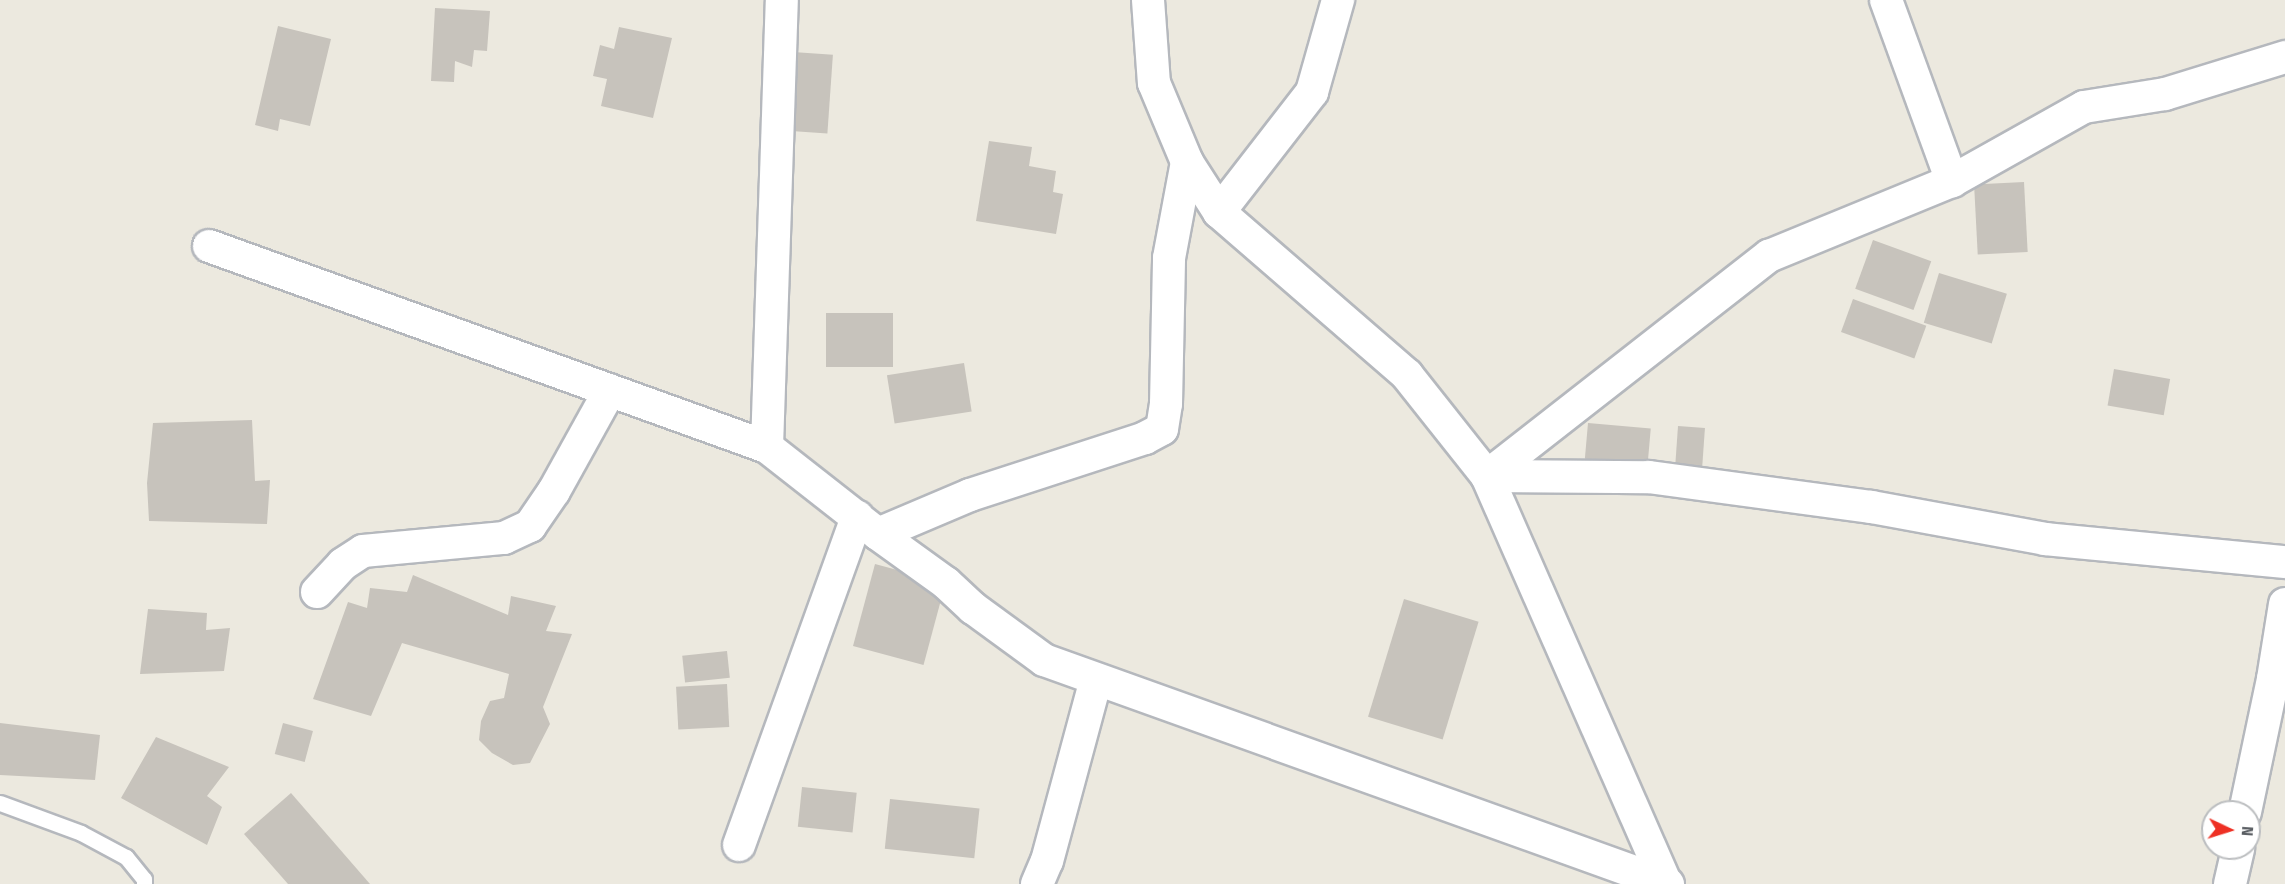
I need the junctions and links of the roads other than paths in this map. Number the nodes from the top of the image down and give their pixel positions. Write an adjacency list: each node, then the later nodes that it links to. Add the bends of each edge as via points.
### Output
1 (782, 0): 11 (street)
2 (1148, 0): 6 (street, via 1154,84)
3 (1338, 0): 8 (street, via 1312,92)
4 (1886, 0): 7 (street)
5 (2285, 57): 7 (street, via 2165,94 2084,107)
6 (1187, 162): 8 (street); 13 (street, via 1169,258 1162,429 1145,438)
7 (1952, 181): 12 (street, via 1769,256)
8 (1219, 212): 12 (street, via 1407,375)
9 (209, 246): 10 (street)
10 (610, 390): 11 (street); 15 (street, via 530,526 504,538 363,550 343,564)
11 (767, 447): 13 (street)
12 (1487, 476): 14 (street, via 1649,477 1871,507 2045,539); 24 (street)
13 (867, 525): 17 (street, via 1044,660); 20 (street)
14 (2285, 562)
15 (317, 592)
16 (2285, 604): 18 (street)
17 (1096, 679): 23 (street, via 1047,861); 24 (street)
18 (2248, 800)
19 (0, 803): 22 (lane, via 81,833 126,857)
20 (739, 845)
21 (2235, 860): 25 (street)
22 (144, 884)
23 (1037, 884)
24 (1667, 884)
25 (2230, 884)

